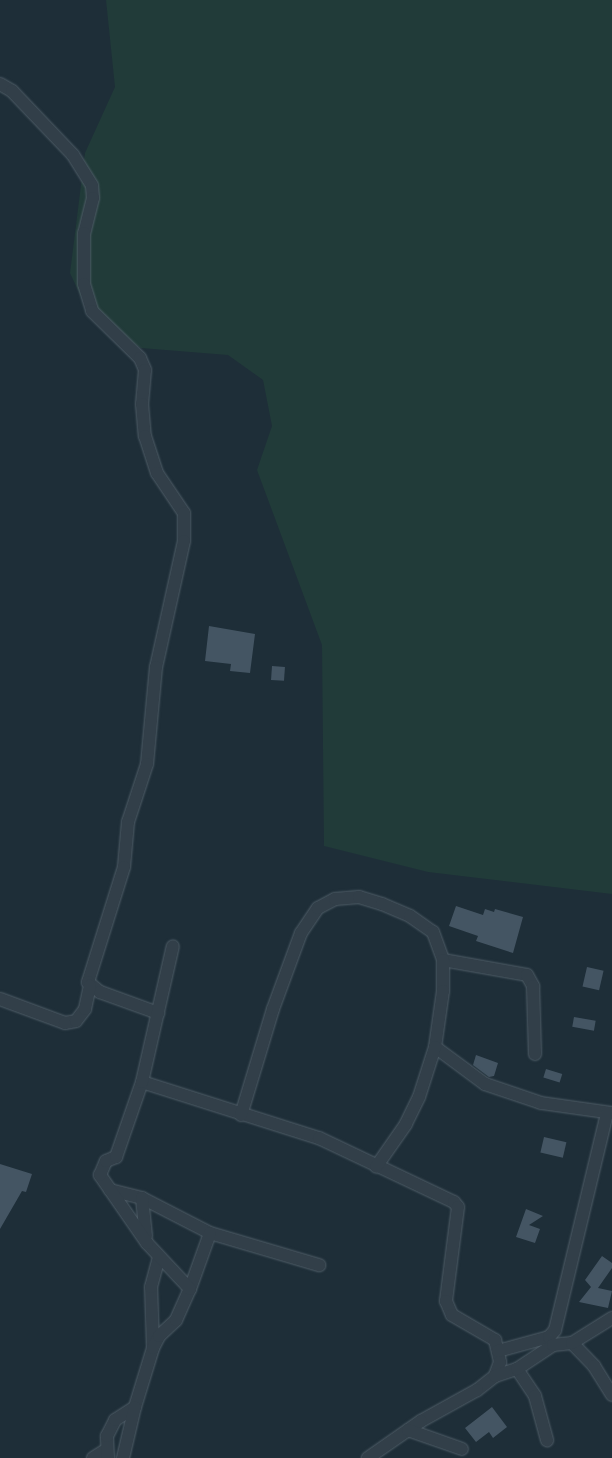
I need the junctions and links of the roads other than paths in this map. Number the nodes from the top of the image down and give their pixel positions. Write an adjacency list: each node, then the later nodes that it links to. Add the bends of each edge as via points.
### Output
1 (0, 84): 4 (street, via 12,91 73,154 92,186 94,198 84,233 84,284 92,311 140,358 145,370 144,436 157,473 184,513 184,541 156,667 148,764 128,822 124,868 98,942)
2 (173, 946): 6 (street)
3 (443, 960): 7 (street, via 443,991); 8 (street, via 527,975 533,986); 11 (street, via 433,932 410,916 382,904 359,897 335,899 318,908 301,933 273,1009)
4 (90, 986): 5 (street, via 85,1009 76,1021 65,1023); 6 (street)
5 (0, 999)
6 (158, 1014): 9 (street)
7 (435, 1047): 10 (street, via 485,1084 541,1103); 12 (street, via 416,1104)
8 (535, 1054)
9 (142, 1082): 11 (street); 13 (street, via 116,1157 106,1161 102,1168 100,1175)
10 (610, 1113): 21 (street)
11 (242, 1115): 12 (street, via 319,1138)
12 (376, 1167): 24 (street, via 458,1207 446,1301 452,1316 496,1340)
13 (110, 1190): 14 (street); 16 (street)
14 (142, 1198): 15 (street); 16 (street)
15 (210, 1233): 18 (street); 19 (street)
16 (147, 1243): 17 (street)
17 (159, 1258): 19 (street); 23 (street, via 150,1287)
18 (319, 1266)
19 (190, 1289): 23 (street, via 176,1320)
20 (612, 1318): 22 (street)
21 (551, 1341): 22 (street); 24 (street); 25 (street)
22 (572, 1343): 27 (street, via 594,1366)
23 (153, 1348): 28 (street)
24 (498, 1351): 26 (street, via 500,1362)
25 (517, 1370): 26 (street); 30 (street, via 535,1396)
26 (495, 1376): 29 (street)
27 (612, 1395)
28 (135, 1407): 32 (street, via 115,1420 107,1436); 34 (street)
29 (408, 1430): 31 (street); 35 (street)
30 (546, 1440)
31 (462, 1449)
32 (107, 1454): 33 (street)
33 (93, 1458)
34 (123, 1458)
35 (368, 1458)

